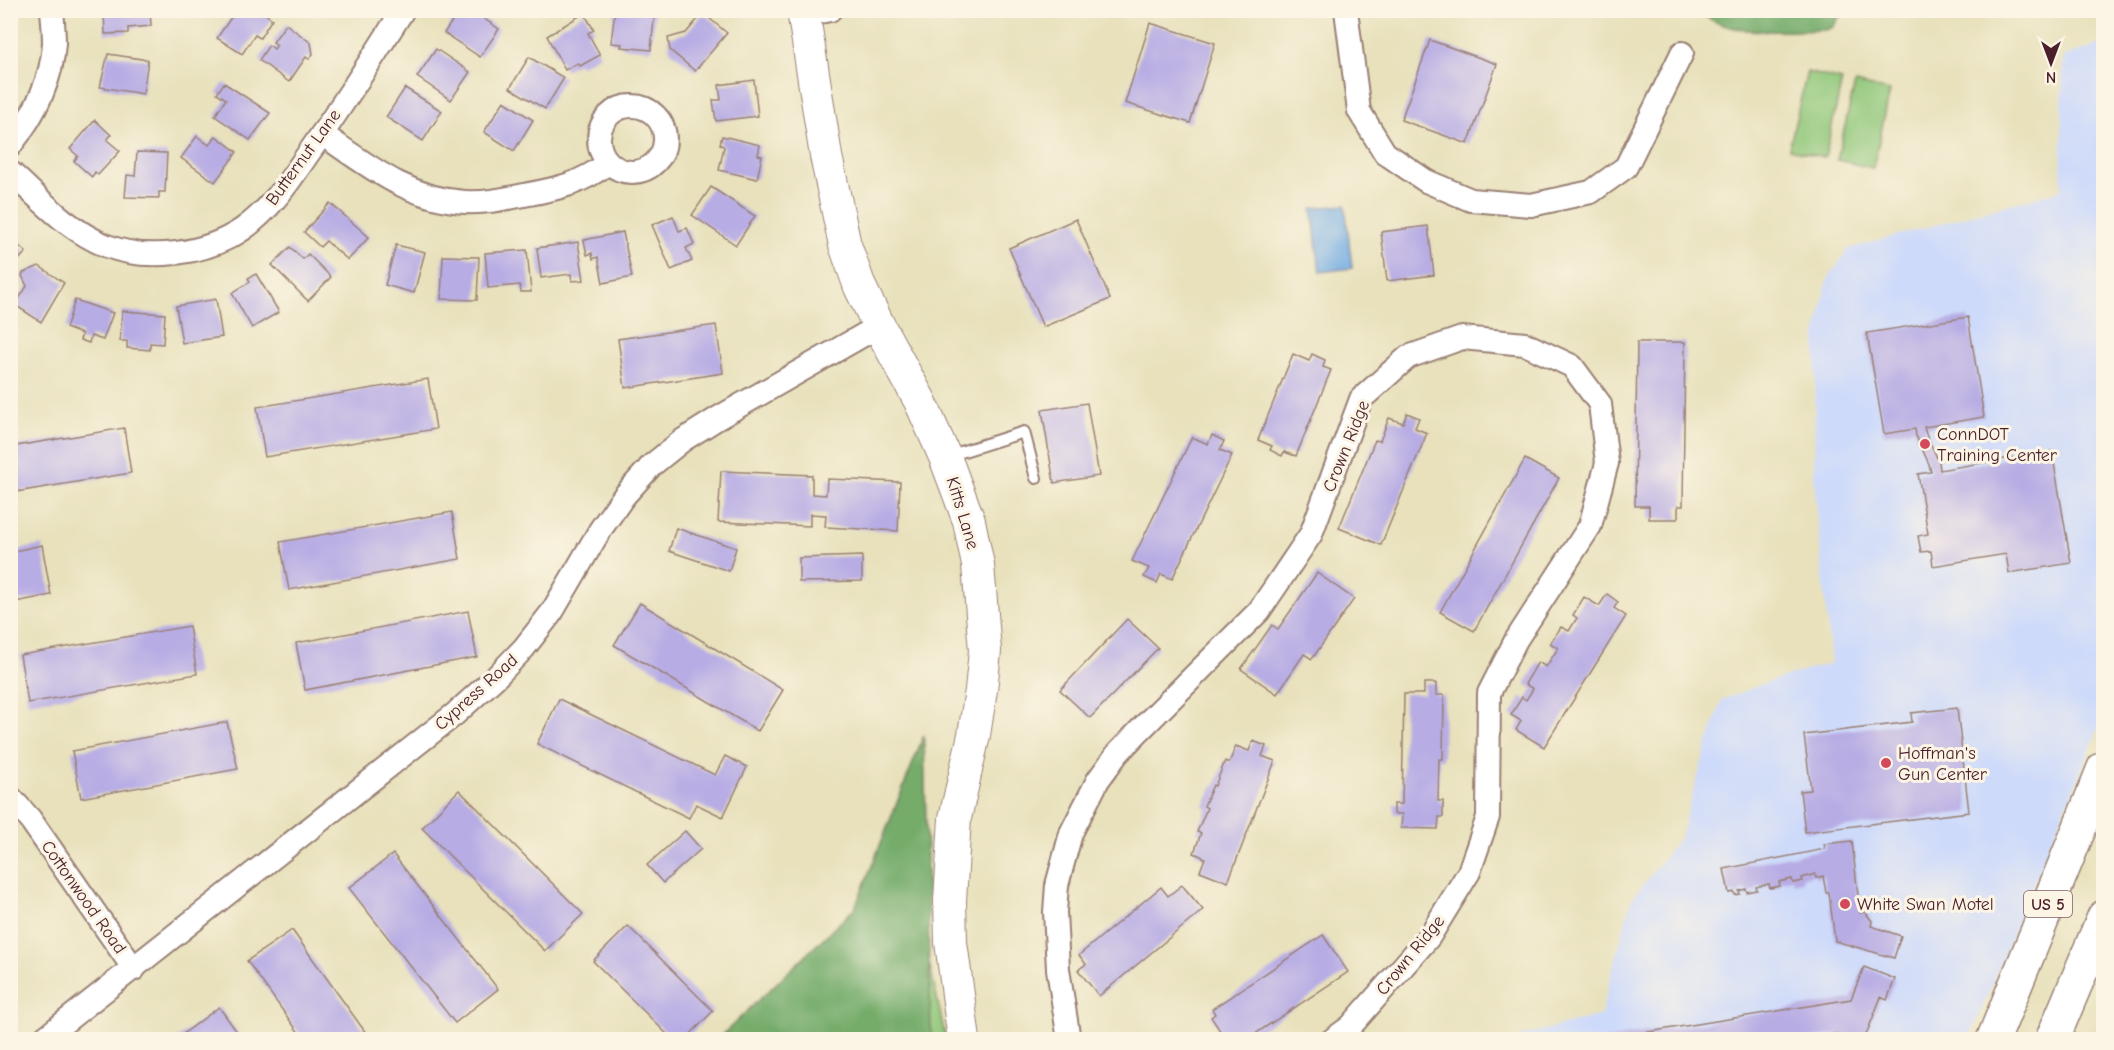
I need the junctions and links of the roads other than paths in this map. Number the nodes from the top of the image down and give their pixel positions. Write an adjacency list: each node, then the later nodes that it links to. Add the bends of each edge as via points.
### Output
1 (52, 10): 7 (street, via 54,44 49,75 37,104)
2 (403, 10): 6 (street, Butternut Lane)
3 (1346, 10): 5 (street, via 1359,111 1385,153 1426,181 1471,200 1531,205 1590,192 1599,186 1626,167)
4 (812, 12): 10 (street, Kitts Lane, via 826,156 845,245)
5 (1682, 53)
6 (322, 134): 8 (street, via 401,186 422,195 465,202 557,189 578,182); 9 (street, Butternut Lane, via 280,194 242,230 218,243 159,254 134,253 85,235)
7 (10, 146)
8 (608, 163)
9 (10, 172)
10 (879, 326): 11 (street, Kitts Lane); 16 (street, Cypress Road, via 718,418 652,465 600,530 552,612 496,677)
11 (945, 457): 12 (lane, via 1024,432); 18 (street, Kitts Lane, via 969,521 978,565 985,651 974,735 955,818 952,858 951,942)
12 (1036, 478)
13 (2103, 768): 21 (highway, US 5)
14 (10, 797): 16 (street, Cottonwood Road, via 30,819)
15 (2103, 917): 22 (highway)
16 (134, 969): 17 (street, Cypress Road)
17 (42, 1040)
18 (964, 1040)
19 (1069, 1040): 20 (street, Crown Ridge, via 1058,969 1057,885 1071,833 1098,780 1139,730 1258,611 1311,534 1361,399 1408,357 1462,338 1525,344 1572,366 1600,404 1607,463 1590,526 1516,640 1489,693 1488,817 1469,872 1429,937 1350,1027)
20 (1332, 1040)
21 (1993, 1040)
22 (2052, 1040)

